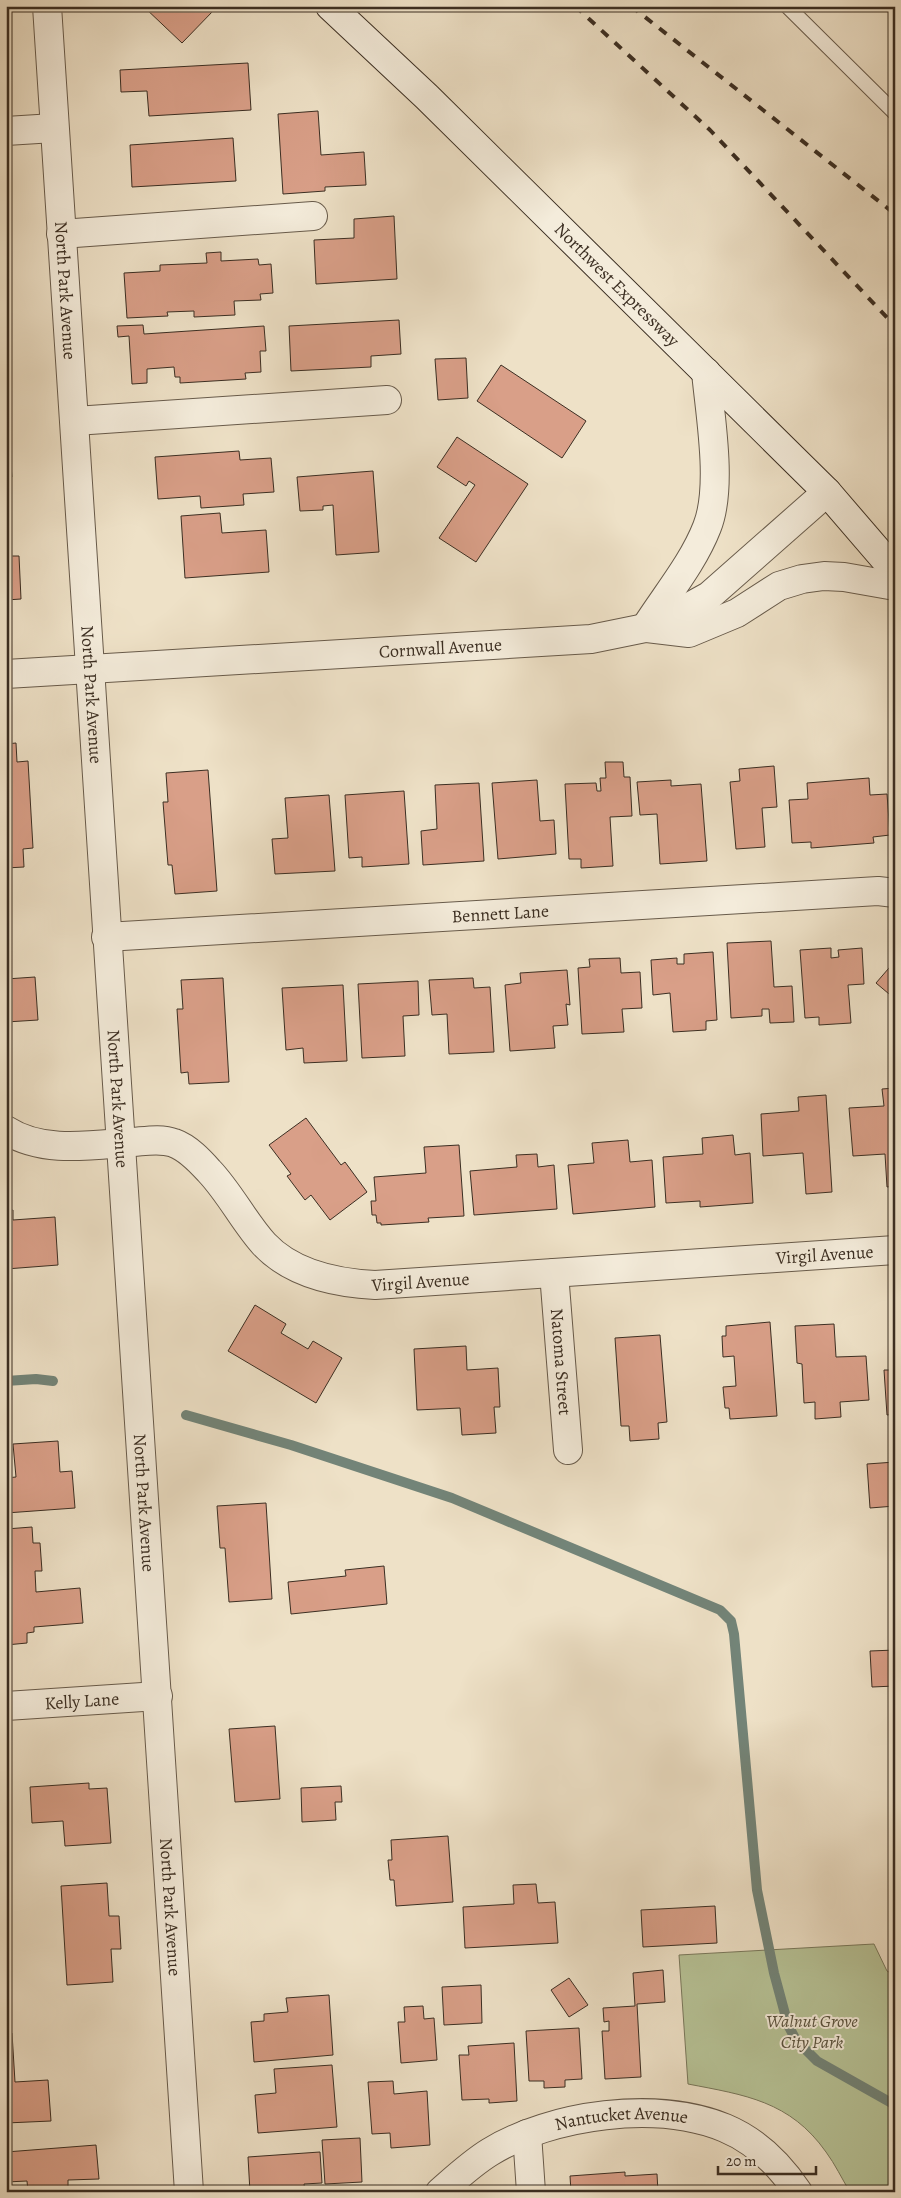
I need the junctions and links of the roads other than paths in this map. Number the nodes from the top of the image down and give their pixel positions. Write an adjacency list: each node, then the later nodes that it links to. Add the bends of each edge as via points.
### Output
1 (46, 6): 5 (street, North Park Avenue)
2 (330, 6): 9 (street, Northwest Expressway)
3 (787, 6): 4 (lane)
4 (895, 113)
5 (54, 128): 6 (street); 8 (street, North Park Avenue)
6 (6, 131)
7 (313, 216): 8 (street)
8 (61, 234): 11 (street, North Park Avenue)
9 (706, 372): 12 (street, Northwest Expressway); 15 (street, via 714,462 708,526 695,554)
10 (387, 400): 11 (street)
11 (74, 420): 16 (street, North Park Avenue)
12 (826, 492): 13 (street, Northwest Expressway); 15 (street, Cornwall Avenue, via 709,596)
13 (895, 571)
14 (895, 586): 15 (street, via 844,577 802,579 779,586 737,613 689,633)
15 (645, 628): 16 (street, Cornwall Avenue, via 591,639)
16 (90, 669): 17 (street, Cornwall Avenue); 19 (street, North Park Avenue)
17 (6, 674)
18 (895, 892): 19 (street, Bennett Lane)
19 (106, 937): 21 (street, North Park Avenue)
20 (6, 1130): 21 (street, Virgil Avenue, via 40,1143 73,1146)
21 (121, 1142): 23 (street, Virgil Avenue, via 157,1140 174,1143 187,1150 219,1182 274,1254 325,1279 375,1285); 25 (street, North Park Avenue)
22 (895, 1250): 23 (street, Virgil Avenue)
23 (554, 1273): 24 (street, Natoma Street)
24 (568, 1450)
25 (158, 1696): 26 (street, Kelly Lane); 28 (street, North Park Avenue)
26 (6, 1706)
27 (527, 2134): 29 (street, Nantucket Avenue, via 471,2165); 30 (street); 31 (street, Nantucket Avenue, via 568,2120 606,2115 648,2112 686,2118 725,2128 760,2148)
28 (189, 2192)
29 (440, 2192)
30 (531, 2192)
31 (798, 2192)

